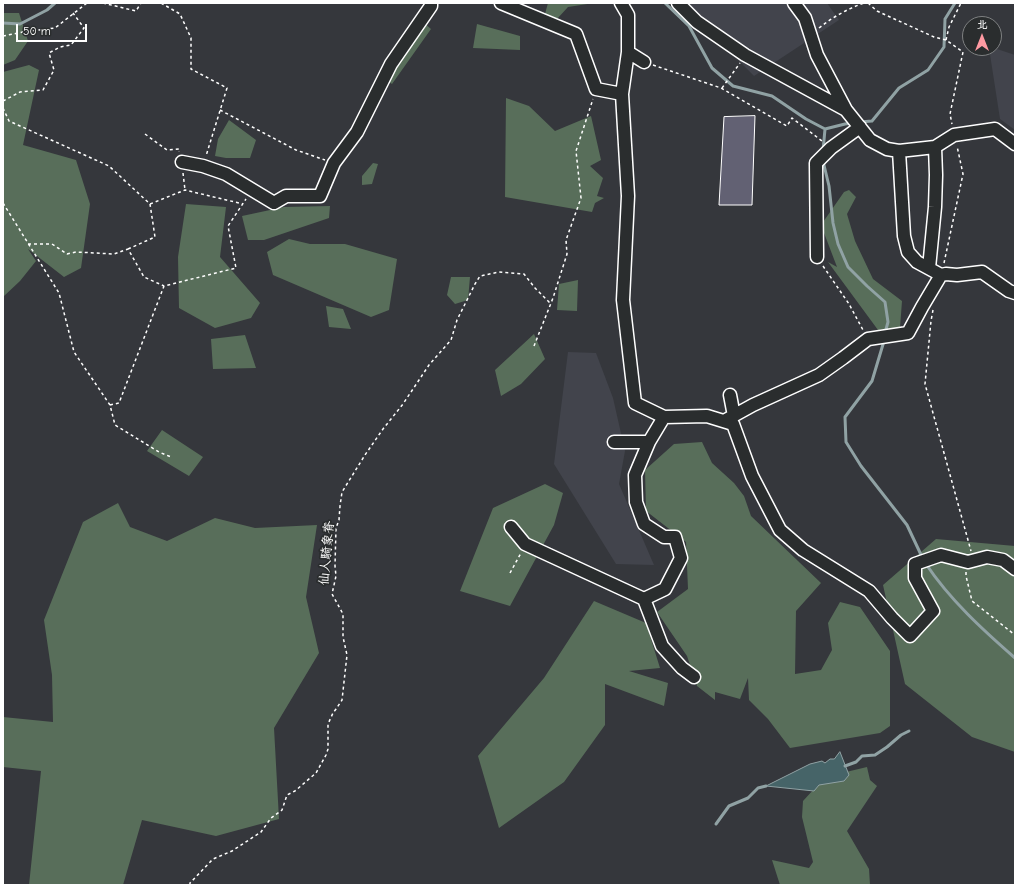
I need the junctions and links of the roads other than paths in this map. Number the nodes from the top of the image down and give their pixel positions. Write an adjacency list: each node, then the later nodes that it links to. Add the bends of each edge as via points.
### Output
1 (431, 3): 14 (street, via 391,64 357,132 334,163 320,196 286,196 274,203 226,174)
2 (501, 3): 8 (street, via 576,34 596,89)
3 (621, 3): 6 (street, via 628,15)
4 (678, 3): 9 (street, via 697,22 745,55)
5 (794, 3): 9 (street, via 805,18 817,55)
6 (628, 52): 7 (street); 8 (street)
7 (644, 62)
8 (622, 94): 20 (street, via 628,196 623,300 635,403)
9 (846, 110): 10 (street)
10 (860, 127): 13 (street, via 870,140 887,149); 15 (street, via 830,148 816,163)
11 (1015, 144): 12 (street, via 995,129 954,135)
12 (935, 147): 13 (street); 16 (street, via 935,207)
13 (899, 151): 16 (street, via 904,236 908,252 917,262)
14 (182, 162)
15 (817, 257)
16 (928, 268): 17 (street)
17 (941, 275): 18 (street, via 982,272); 21 (street, via 908,332 868,339 819,375)
18 (1015, 293)
19 (730, 395): 21 (street)
20 (664, 417): 21 (street); 23 (street)
21 (729, 418): 25 (street, via 752,476 780,530 803,550 869,591 910,636 933,611 915,578 915,564 941,556 968,562 987,557 1003,560)
22 (614, 442): 23 (street)
23 (649, 442): 26 (street, via 635,475 636,502 644,524 664,537 675,537 681,558 665,589)
24 (510, 527): 26 (street, via 525,544)
25 (1015, 569)
26 (644, 599): 27 (street, via 662,646)
27 (694, 677)

